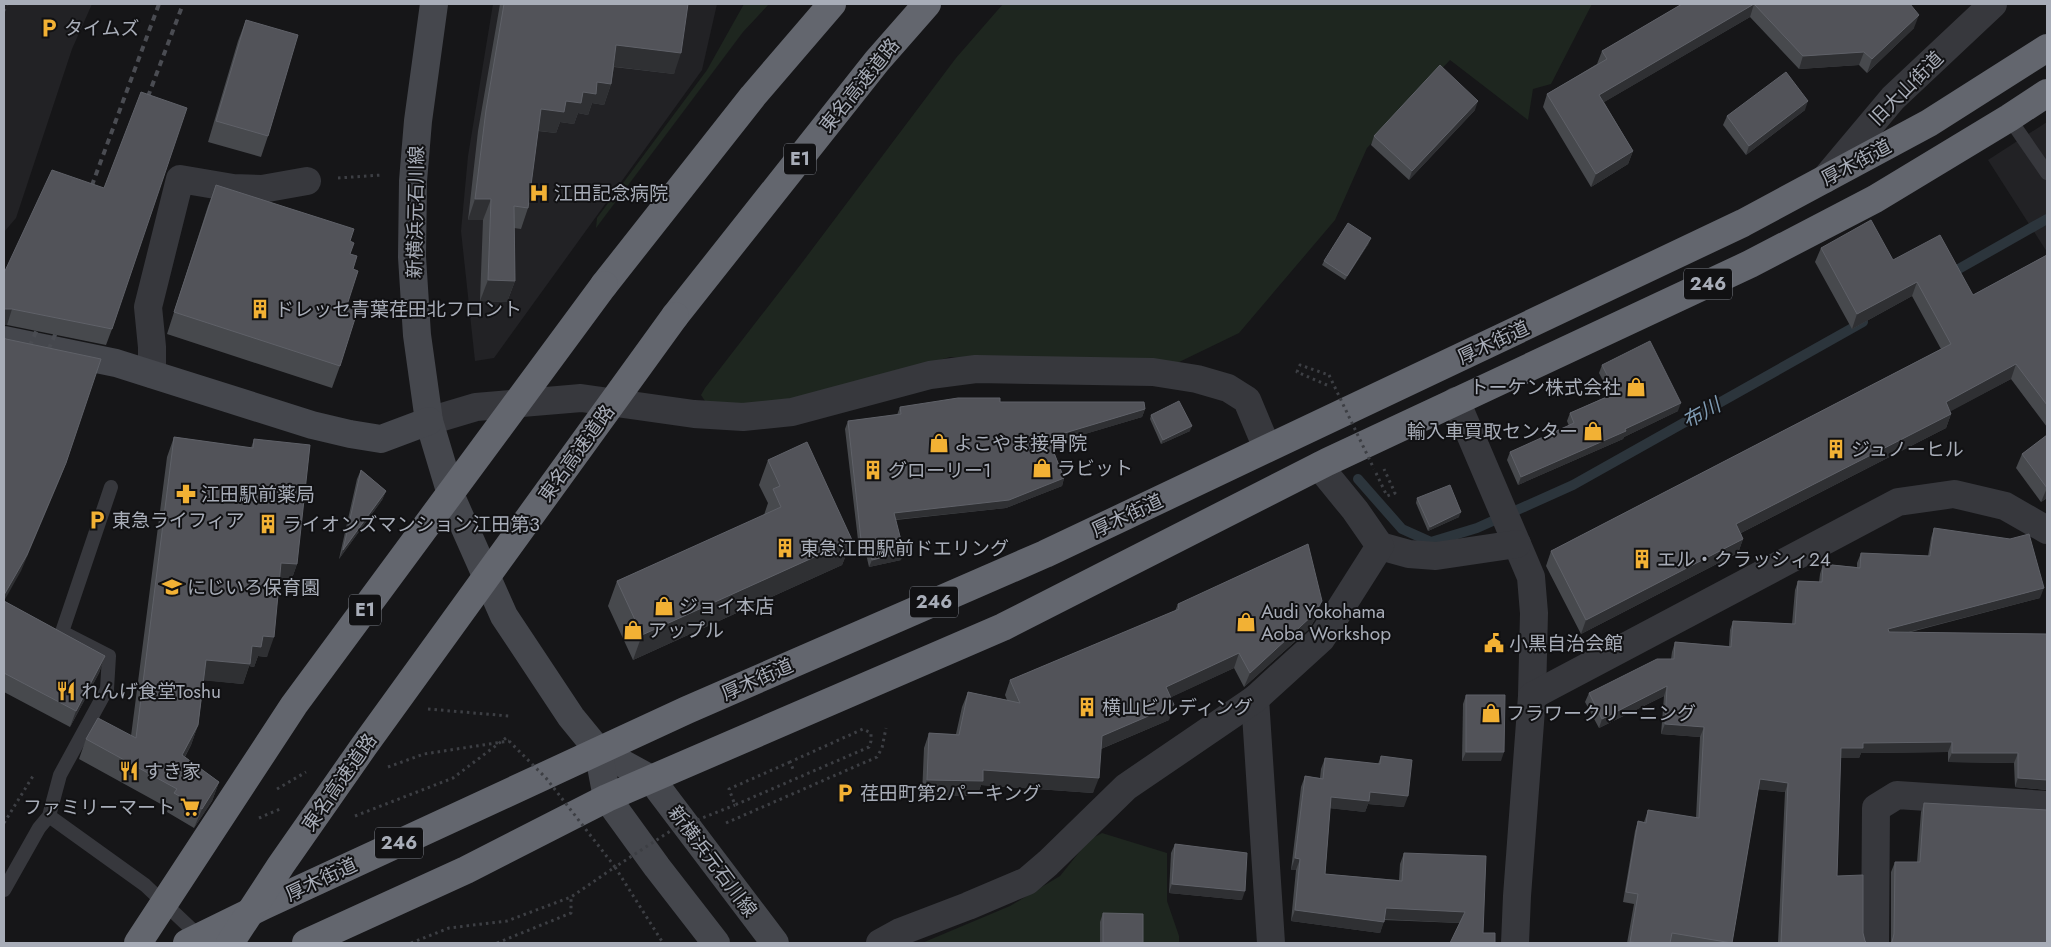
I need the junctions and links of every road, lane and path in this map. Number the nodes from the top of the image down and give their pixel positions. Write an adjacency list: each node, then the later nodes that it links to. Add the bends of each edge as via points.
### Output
1 (7, 4): 6 (path)
2 (434, 4): 18 (street, 新横浜元石川線, via 413,182 412,257 416,326)
3 (832, 4): 47 (highway, E1, bridge, via 752,96 604,285 294,705)
4 (927, 4): 48 (highway, 東名高速道路 / E1, bridge, via 877,61 675,316 364,746)
5 (1993, 4): 12 (street, 旧大山街道, via 1892,98)
6 (4, 11)
7 (2047, 48): 12 (highway, 厚木街道 / 246, via 1929,123)
8 (2047, 93): 9 (highway, 厚木街道 / 246)
9 (2009, 118): 10 (lane); 17 (highway, 厚木街道 / 246, via 1875,199 1750,264)
10 (2046, 169)
11 (382, 175): 13 (path)
12 (1825, 179): 19 (highway, 厚木街道 / 246, via 1743,223)
13 (307, 181): 15 (street, via 262,189 233,188 180,179 148,307)
14 (4, 340): 15 (street, via 109,361)
15 (152, 374): 18 (street, via 350,434 381,439)
16 (1332, 388): 20 (path, bridge, via 1297,372 1300,365 1329,375 1387,496 1395,493)
17 (1456, 401): 21 (highway, 厚木街道 / 246); 24 (street)
18 (428, 421): 19 (street, via 476,407 581,398 742,418 792,412 930,375 976,369 1153,372 1228,388 1247,400); 30 (street, 新横浜元石川線, via 453,501 504,616)
19 (1267, 448): 30 (highway, 厚木街道 / 246, via 1045,554)
20 (1380, 462)
21 (1323, 464): 25 (street); 35 (highway, 厚木街道 / 246, via 1003,627)
22 (111, 488): 39 (lane, via 62,632 110,656 107,689 60,775)
23 (2047, 530): 26 (street, via 2006,506 1954,494 1898,502)
24 (1516, 541): 25 (street, via 1436,556 1409,554); 26 (street, via 1532,586)
25 (1380, 546): 27 (street, via 1321,639)
26 (1532, 696): 57 (street)
27 (1255, 698): 55 (street, via 1126,787 1027,881); 56 (street)
28 (886, 728): 42 (path, via 877,757)
29 (506, 738): 40 (path, via 453,778)
30 (598, 750): 35 (street); 36 (street); 46 (highway, 厚木街道 / 246)
31 (424, 754): 43 (path, bridge, via 509,741 546,778)
32 (790, 762): 33 (path); 38 (path, via 729,789); 38 (path, via 863,729 870,733 869,747)
33 (793, 769)
34 (34, 775): 41 (path)
35 (651, 779): 36 (highway, 厚木街道 / 246); 54 (street, 新横浜元石川線)
36 (607, 798): 49 (highway, 厚木街道 / 246, via 466,870); 53 (street)
37 (2047, 804): 58 (street, via 1897,795 1876,808)
38 (735, 805): 43 (path, bridge, via 672,830)
39 (49, 816): 44 (lane); 46 (lane, via 145,884)
40 (352, 816)
41 (4, 823)
42 (726, 824)
43 (615, 867): 45 (path); 52 (path)
44 (4, 890)
45 (570, 897): 50 (path, via 508,921 449,928); 51 (path, via 570,913)
46 (197, 941)
47 (138, 943)
48 (230, 943)
49 (306, 943)
50 (411, 943)
51 (497, 943)
52 (663, 943)
53 (716, 943)
54 (775, 943)
55 (880, 943)
56 (1271, 943)
57 (1515, 943)
58 (1875, 943)

